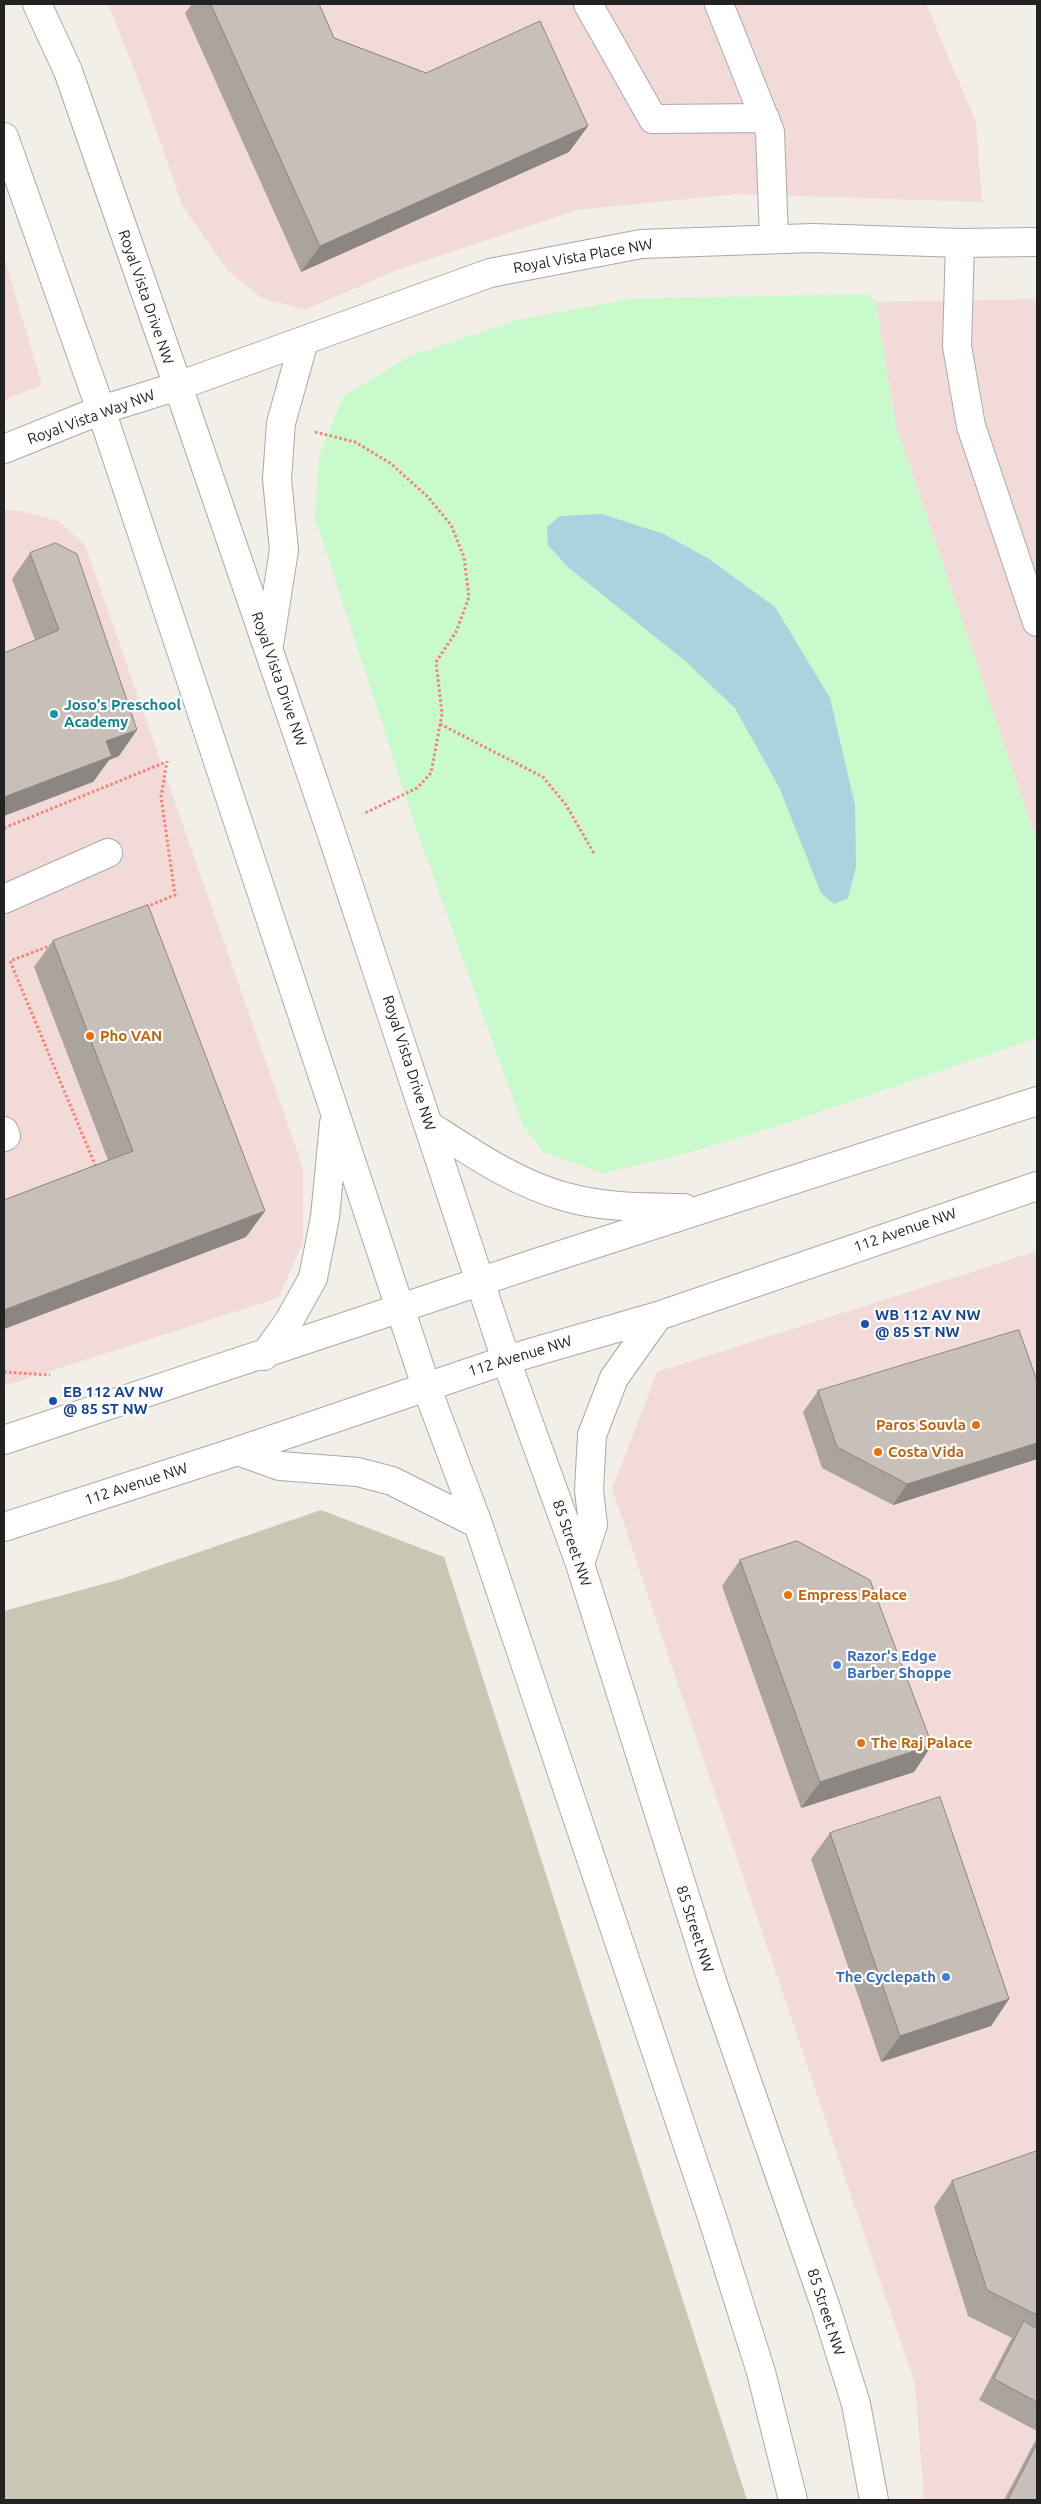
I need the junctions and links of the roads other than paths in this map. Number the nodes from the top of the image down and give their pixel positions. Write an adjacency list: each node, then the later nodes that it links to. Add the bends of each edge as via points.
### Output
1 (38, 4): 10 (street, Royal Vista Drive NW, via 68,72)
2 (588, 4): 4 (street, via 652,119)
3 (719, 4): 4 (street)
4 (764, 118): 6 (street, via 770,132)
5 (4, 137): 11 (street)
6 (774, 239): 8 (street, Royal Vista Place NW); 9 (street, Royal Vista Place NW, via 641,244 490,273)
7 (1037, 242): 8 (street, Royal Vista Place NW)
8 (960, 243): 13 (street, via 957,346 971,426)
9 (304, 341): 10 (street, Royal Vista Place NW); 14 (street, via 281,424 277,479 284,550)
10 (178, 386): 11 (street, Royal Vista Way NW); 14 (street, Royal Vista Drive NW)
11 (101, 410): 12 (street, Royal Vista Way NW); 18 (street)
12 (4, 449)
13 (1037, 622)
14 (269, 650): 19 (street, Royal Vista Drive NW)
15 (108, 853): 16 (street)
16 (4, 899)
17 (1037, 1101): 23 (street)
18 (335, 1112): 25 (street); 27 (street, via 325,1217 313,1278 289,1321)
19 (430, 1126): 23 (street, via 503,1170 566,1197 605,1205); 24 (street, Royal Vista Drive NW)
20 (4, 1131): 21 (street)
21 (4, 1137)
22 (1037, 1186): 26 (street, 112 Avenue NW)
23 (701, 1209): 24 (street)
24 (480, 1282): 25 (street); 28 (street, Royal Vista Drive NW)
25 (400, 1308): 27 (street); 29 (street)
26 (658, 1316): 28 (street, 112 Avenue NW); 34 (street, via 614,1378 592,1435 589,1490 594,1525)
27 (264, 1356): 30 (street)
28 (506, 1360): 29 (street, 112 Avenue NW); 34 (street, 85 Street NW)
29 (426, 1386): 31 (street, 112 Avenue NW); 32 (street)
30 (4, 1440)
31 (238, 1451): 32 (street, via 280,1466 358,1472 392,1481); 33 (street, 112 Avenue NW)
32 (478, 1524): 35 (street, via 712,2217 760,2372)
33 (4, 1527)
34 (580, 1564): 36 (street, 85 Street NW, via 712,1981 826,2308 856,2404)
35 (793, 2500)
36 (874, 2500)

